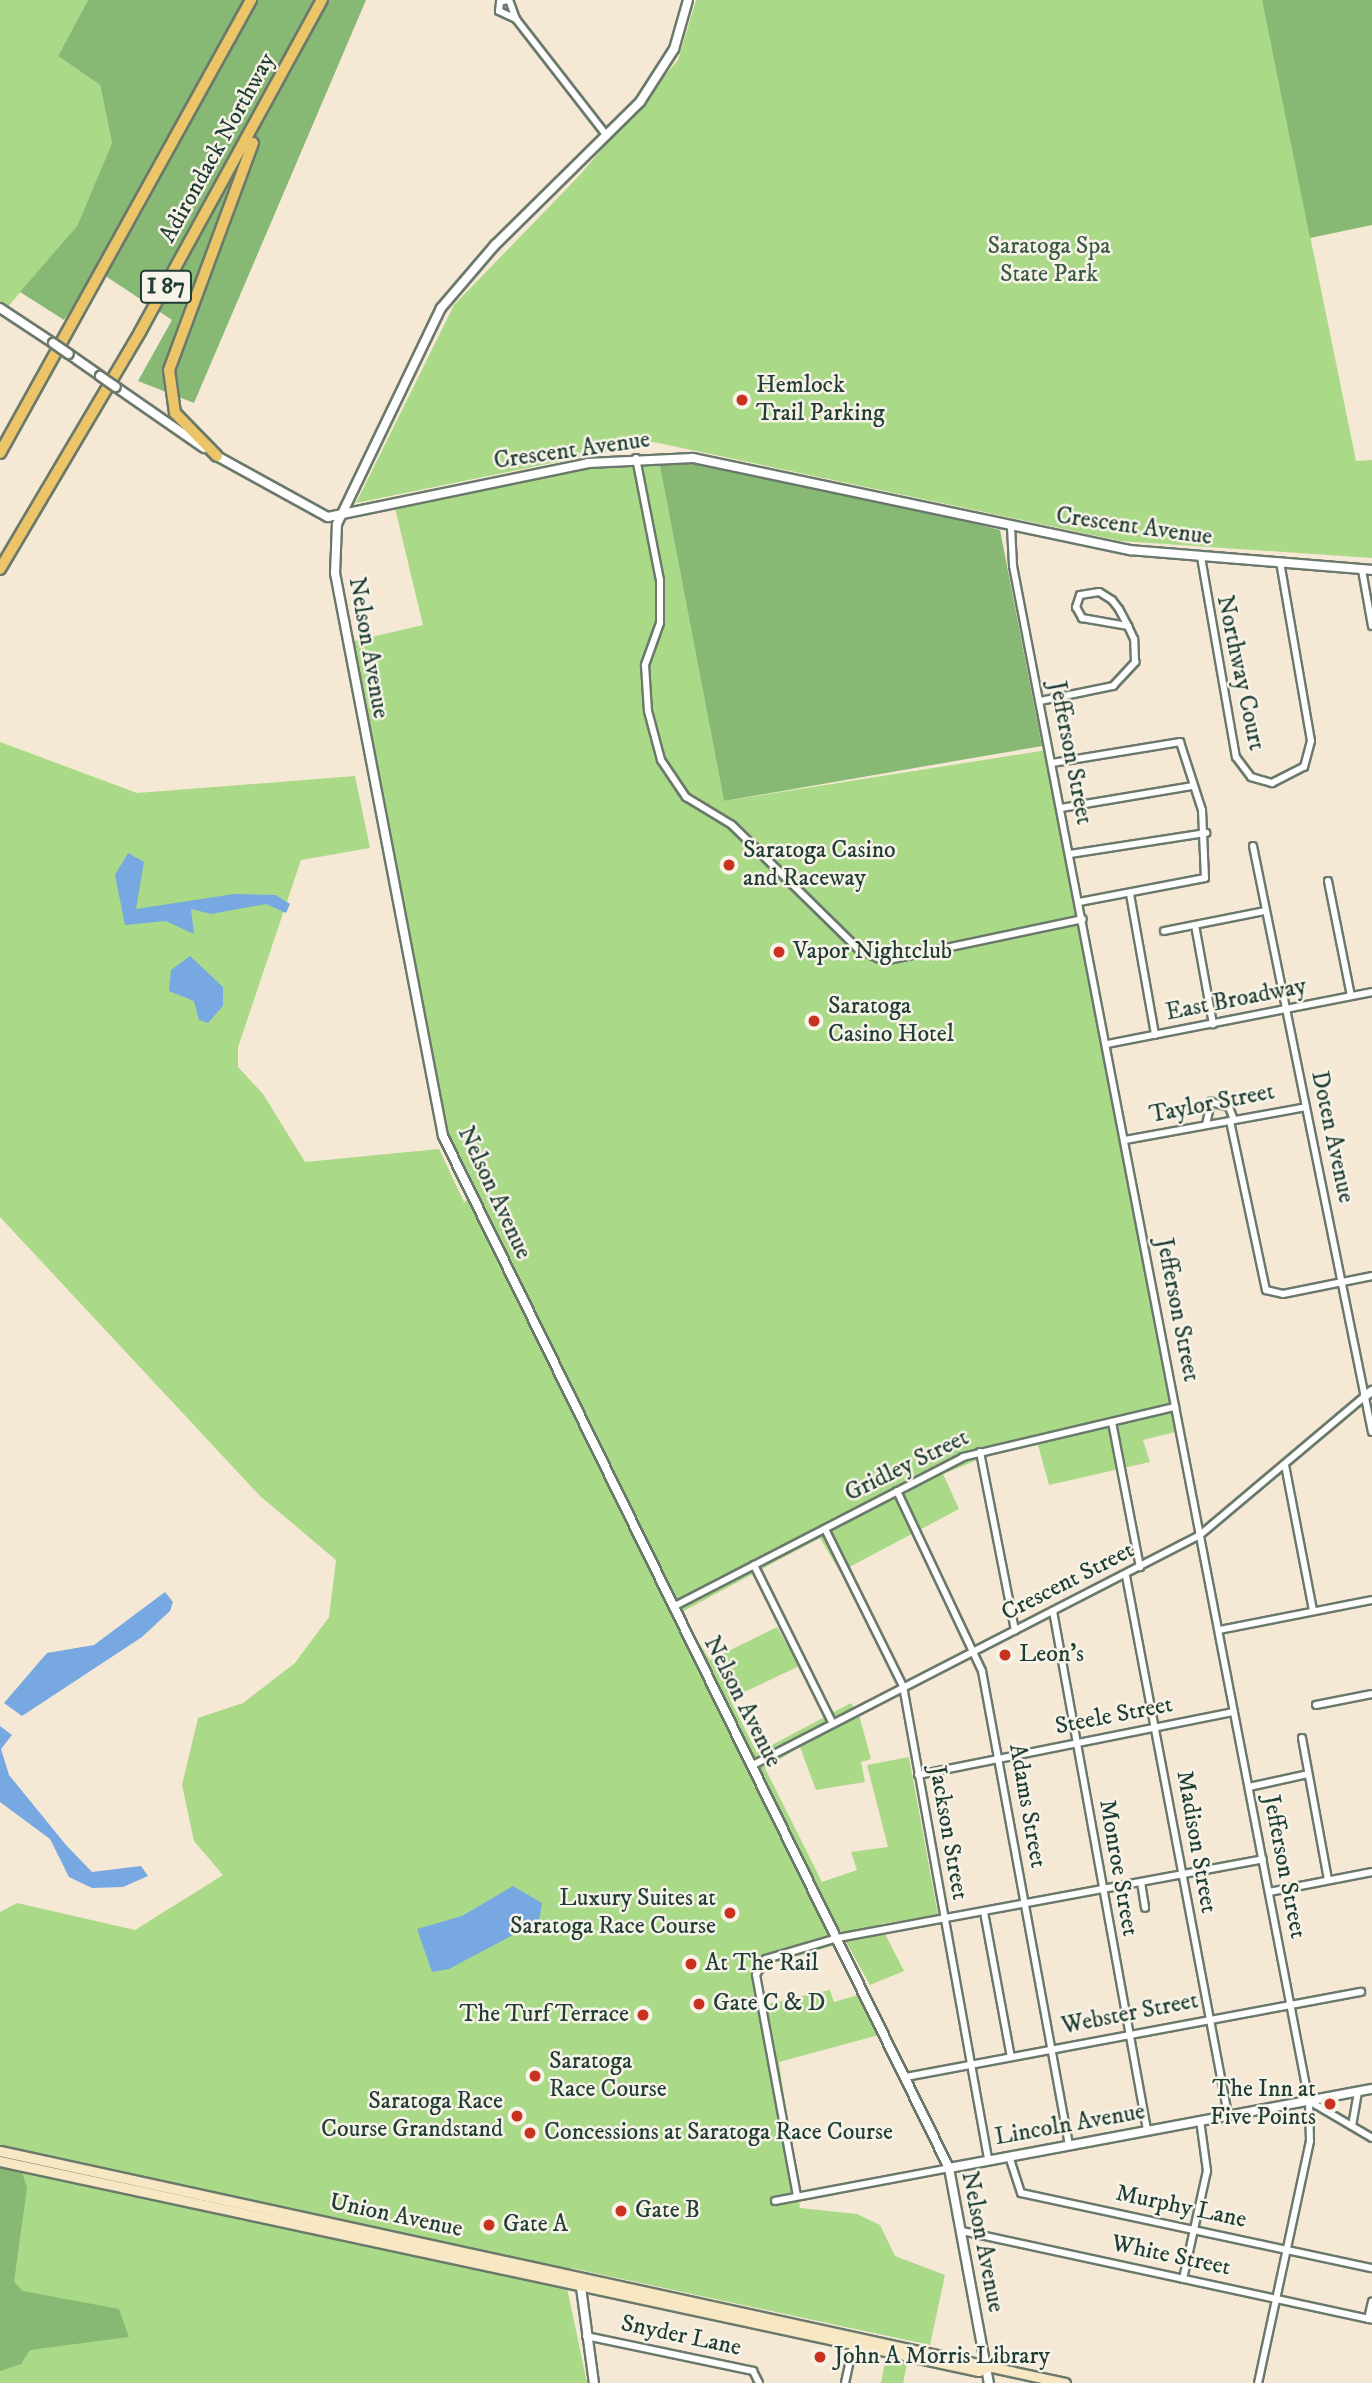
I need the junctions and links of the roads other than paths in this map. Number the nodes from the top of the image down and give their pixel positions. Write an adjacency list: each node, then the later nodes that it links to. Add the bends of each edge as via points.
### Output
1 (251, 0): 9 (highway, Adirondack Northway / I 87)
2 (322, 0): 6 (highway, Adirondack Northway / I 87)
3 (508, 0): 5 (street); 5 (street, via 499,11)
4 (688, 0): 7 (street, Nelson Avenue, via 666,64)
5 (516, 19): 7 (street)
6 (277, 83): 10 (highway, via 221,218 169,370 175,413); 16 (highway, Adirondack Northway / I 87)
7 (607, 136): 12 (street, Nelson Avenue, via 495,245 441,308)
8 (0, 308): 10 (street, Crescent Avenue, bridge)
9 (0, 453)
10 (217, 456): 12 (street, Crescent Avenue, via 310,510)
11 (636, 457): 12 (street, Crescent Avenue, via 522,474); 13 (street, Crescent Avenue, via 732,463); 32 (street, via 660,580 660,623 645,665 648,711 661,760 686,797 732,825 857,948 884,961)
12 (342, 515): 60 (street, Nelson Avenue, via 332,544 338,598 443,1136)
13 (1012, 527): 14 (street, Crescent Avenue); 21 (street, Jefferson Street, via 1011,554)
14 (1201, 557): 15 (street, Crescent Avenue); 15 (street, Northway Court, via 1236,757 1251,777 1272,783 1304,768 1311,741)
15 (1280, 562): 17 (street, Crescent Avenue)
16 (0, 569)
17 (1362, 570): 18 (street, Crescent Avenue); 20 (street)
18 (1372, 570)
19 (1128, 625): 19 (street, via 1099,592 1077,601 1077,614 1087,621); 21 (street, via 1136,653 1126,677 1103,690)
20 (1372, 626)
21 (1040, 701): 22 (street, Jefferson Street)
22 (1052, 763): 23 (street, via 1163,743 1185,744); 24 (street, Jefferson Street)
23 (1193, 786): 24 (street); 25 (street)
24 (1061, 808): 27 (street, Jefferson Street)
25 (1206, 833): 27 (street); 29 (street, via 1209,871 1193,883)
26 (1253, 846): 31 (street, Doten Avenue)
27 (1070, 854): 30 (street, Jefferson Street)
28 (1328, 881): 36 (street)
29 (1130, 894): 30 (street); 39 (street)
30 (1079, 902): 32 (street, Jefferson Street)
31 (1265, 911): 33 (street); 37 (street, Doten Avenue)
32 (1083, 919): 40 (street, Jefferson Street)
33 (1195, 925): 34 (street); 38 (street)
34 (1164, 931)
35 (1372, 992): 36 (street, East Broadway)
36 (1351, 996): 37 (street, East Broadway)
37 (1285, 1010): 38 (street, East Broadway); 41 (street, Doten Avenue)
38 (1213, 1024): 39 (street, East Broadway)
39 (1155, 1035): 40 (street, East Broadway)
40 (1107, 1044): 44 (street, Jefferson Street)
41 (1306, 1107): 42 (street, Taylor Street); 46 (street, Doten Avenue)
42 (1232, 1121): 43 (street, Taylor Street); 43 (street, via 1229,1107 1211,1102); 46 (street, via 1272,1293)
43 (1206, 1125): 44 (street, Taylor Street)
44 (1125, 1140): 48 (street, Jefferson Street)
45 (1372, 1276): 46 (street)
46 (1342, 1283): 47 (street, Doten Avenue)
47 (1368, 1394): 50 (street, Doten Avenue); 52 (street, Crescent Street)
48 (1175, 1407): 49 (street, Gridley Street); 55 (street, Jefferson Street)
49 (1112, 1422): 51 (street, Gridley Street); 57 (street)
50 (1372, 1432)
51 (980, 1452): 53 (street, Gridley Street); 64 (street)
52 (1284, 1465): 55 (street, Crescent Street); 61 (street)
53 (897, 1491): 54 (street, Gridley Street); 65 (street, Adams Street)
54 (825, 1529): 56 (street, Gridley Street); 66 (street, Jackson Street)
55 (1200, 1535): 57 (street, Crescent Street); 63 (street, Jefferson Street)
56 (754, 1566): 60 (street, Gridley Street); 70 (street)
57 (1140, 1567): 58 (street, Crescent Street)
58 (1126, 1576): 62 (street, Crescent Street); 71 (street, Madison Street)
59 (1372, 1600): 61 (street)
60 (673, 1607): 75 (street, Nelson Avenue)
61 (1313, 1610): 63 (street)
62 (1054, 1611): 64 (street, Crescent Street); 73 (street, Monroe Street)
63 (1219, 1630): 69 (street, Jefferson Street)
64 (1015, 1631): 65 (street, Crescent Street)
65 (976, 1651): 66 (street, Crescent Street); 74 (street, Adams Street)
66 (902, 1686): 70 (street, Crescent Street); 77 (street, Jackson Street)
67 (1372, 1694): 68 (street)
68 (1316, 1706)
69 (1234, 1712): 71 (street, Steele Street); 78 (street, Jefferson Street)
70 (832, 1723): 75 (street, Crescent Street)
71 (1156, 1727): 73 (street, Steele Street); 81 (street, Madison Street)
72 (1301, 1738): 76 (street)
73 (1076, 1743): 74 (street, Steele Street); 84 (street, Monroe Street)
74 (1000, 1759): 77 (street, Steele Street); 86 (street, Adams Street)
75 (753, 1765): 90 (street, Nelson Avenue)
76 (1308, 1774): 78 (street); 82 (street)
77 (918, 1775): 89 (street, Jackson Street)
78 (1249, 1787): 79 (street, Jefferson Street)
79 (1263, 1859): 81 (street); 85 (street, Jefferson Street)
80 (1372, 1872): 82 (street)
81 (1182, 1874): 83 (street); 93 (street, Madison Street)
82 (1328, 1880): 85 (street)
83 (1140, 1882): 84 (street); 87 (street)
84 (1102, 1889): 86 (street); 94 (street, Monroe Street)
85 (1269, 1892): 92 (street, Jefferson Street)
86 (1024, 1905): 88 (street); 95 (street, Adams Street)
87 (1145, 1908)
88 (984, 1912): 89 (street); 96 (street)
89 (943, 1919): 90 (street); 97 (street, Jackson Street)
90 (838, 1938): 98 (street, Nelson Avenue); 113 (street, via 766,1959 756,1970)
91 (1361, 1992): 92 (street, Webster Street)
92 (1291, 2005): 93 (street, Webster Street); 101 (street, Jefferson Street)
93 (1209, 2018): 94 (street, Webster Street); 102 (street, Madison Street)
94 (1130, 2033): 95 (street, Webster Street); 105 (street, Monroe Street)
95 (1050, 2049): 96 (street, Webster Street); 107 (street, Adams Street)
96 (1011, 2057): 97 (street, Webster Street)
97 (970, 2065): 98 (street, Webster Street); 110 (street, Jackson Street)
98 (906, 2077): 112 (street, Nelson Avenue)
99 (1372, 2089): 100 (street, Lincoln Avenue)
100 (1358, 2092): 101 (street, Lincoln Avenue); 104 (street)
101 (1309, 2101): 102 (street, Lincoln Avenue); 104 (street); 117 (street, Jefferson Street, via 1310,2141)
102 (1228, 2115): 103 (street, Lincoln Avenue)
103 (1200, 2120): 105 (street, Lincoln Avenue); 115 (street, via 1207,2171)
104 (1352, 2126): 106 (street)
105 (1147, 2130): 107 (street, Lincoln Avenue)
106 (1372, 2138)
107 (1069, 2144): 109 (street, Lincoln Avenue)
108 (0, 2151): 119 (main road, Union Avenue)
109 (1009, 2155): 110 (street, Lincoln Avenue); 115 (street, Murphy Lane, via 1021,2193)
110 (988, 2159): 112 (street, Lincoln Avenue)
111 (0, 2161): 121 (main road, Union Avenue)
112 (949, 2168): 113 (street, Lincoln Avenue); 116 (street, Nelson Avenue)
113 (797, 2196): 114 (street, Lincoln Avenue)
114 (775, 2201)
115 (1193, 2230): 117 (street, Murphy Lane); 120 (street)
116 (962, 2231): 120 (street, White Street); 128 (street, Nelson Avenue)
117 (1285, 2248): 118 (street, Murphy Lane); 122 (street, Jefferson Street)
118 (1372, 2268)
119 (581, 2274): 121 (street); 125 (main road, Union Avenue)
120 (1183, 2278): 122 (street, White Street)
121 (579, 2284): 126 (street); 127 (main road, Union Avenue)
122 (1275, 2299): 124 (street, White Street); 134 (street, Jefferson Street)
123 (1372, 2301): 124 (street)
124 (1370, 2319)
125 (856, 2333): 127 (street); 128 (main road, Union Avenue)
126 (585, 2336): 129 (street); 130 (street, Snyder Lane, via 753,2371)
127 (853, 2345): 128 (main road, Union Avenue, via 979,2371); 131 (street)
128 (986, 2367): 132 (street, Nelson Avenue); 133 (main road, Union Avenue)
129 (594, 2383)
130 (759, 2383)
131 (845, 2383)
132 (989, 2383)
133 (1065, 2383)
134 (1258, 2383)

